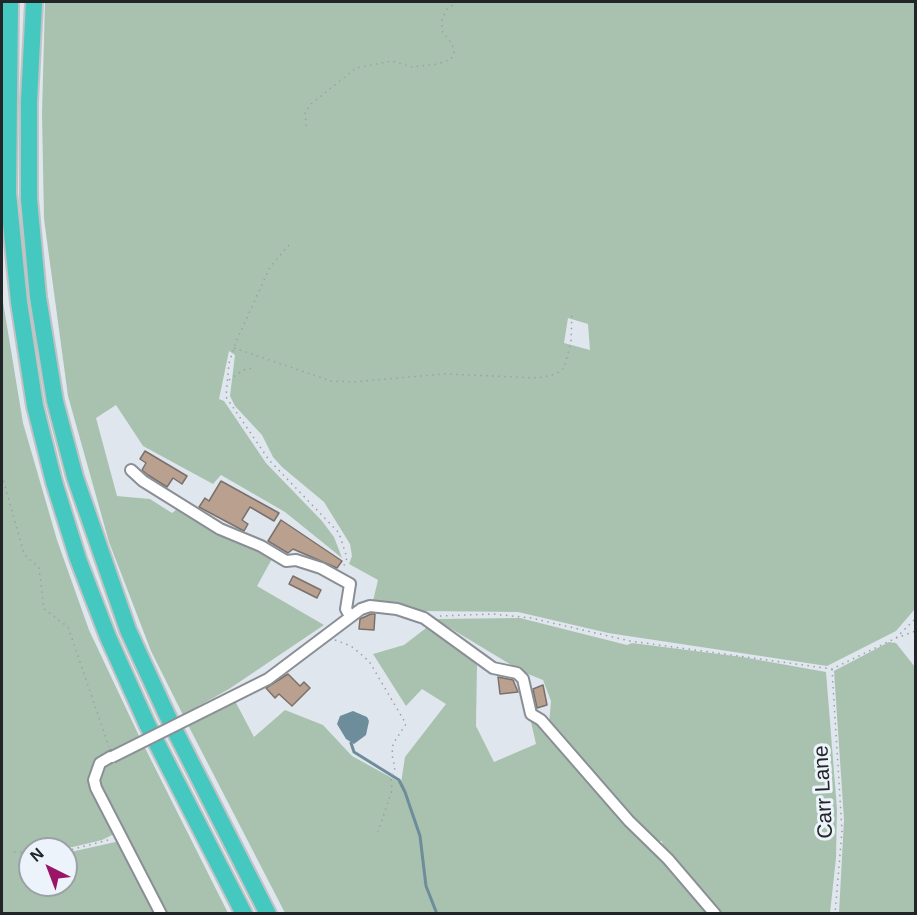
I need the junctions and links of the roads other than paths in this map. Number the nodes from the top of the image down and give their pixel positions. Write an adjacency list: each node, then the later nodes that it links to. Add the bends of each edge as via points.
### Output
1 (10, 4): 6 (highway, via 8,194 34,406 78,559 108,637 147,724)
2 (33, 8): 7 (highway, via 28,100 29,199 38,297 55,401 75,477 128,630)
3 (131, 470): 4 (street, via 229,534 286,561 300,561 340,577 350,584 346,609)
4 (350, 616): 5 (street, bridge, via 268,679 100,763 94,780 96,788); 8 (street, via 370,606 424,618 493,668 517,673 523,680 531,714 541,720)
5 (161, 914)
6 (244, 914)
7 (268, 914)
8 (715, 914)

